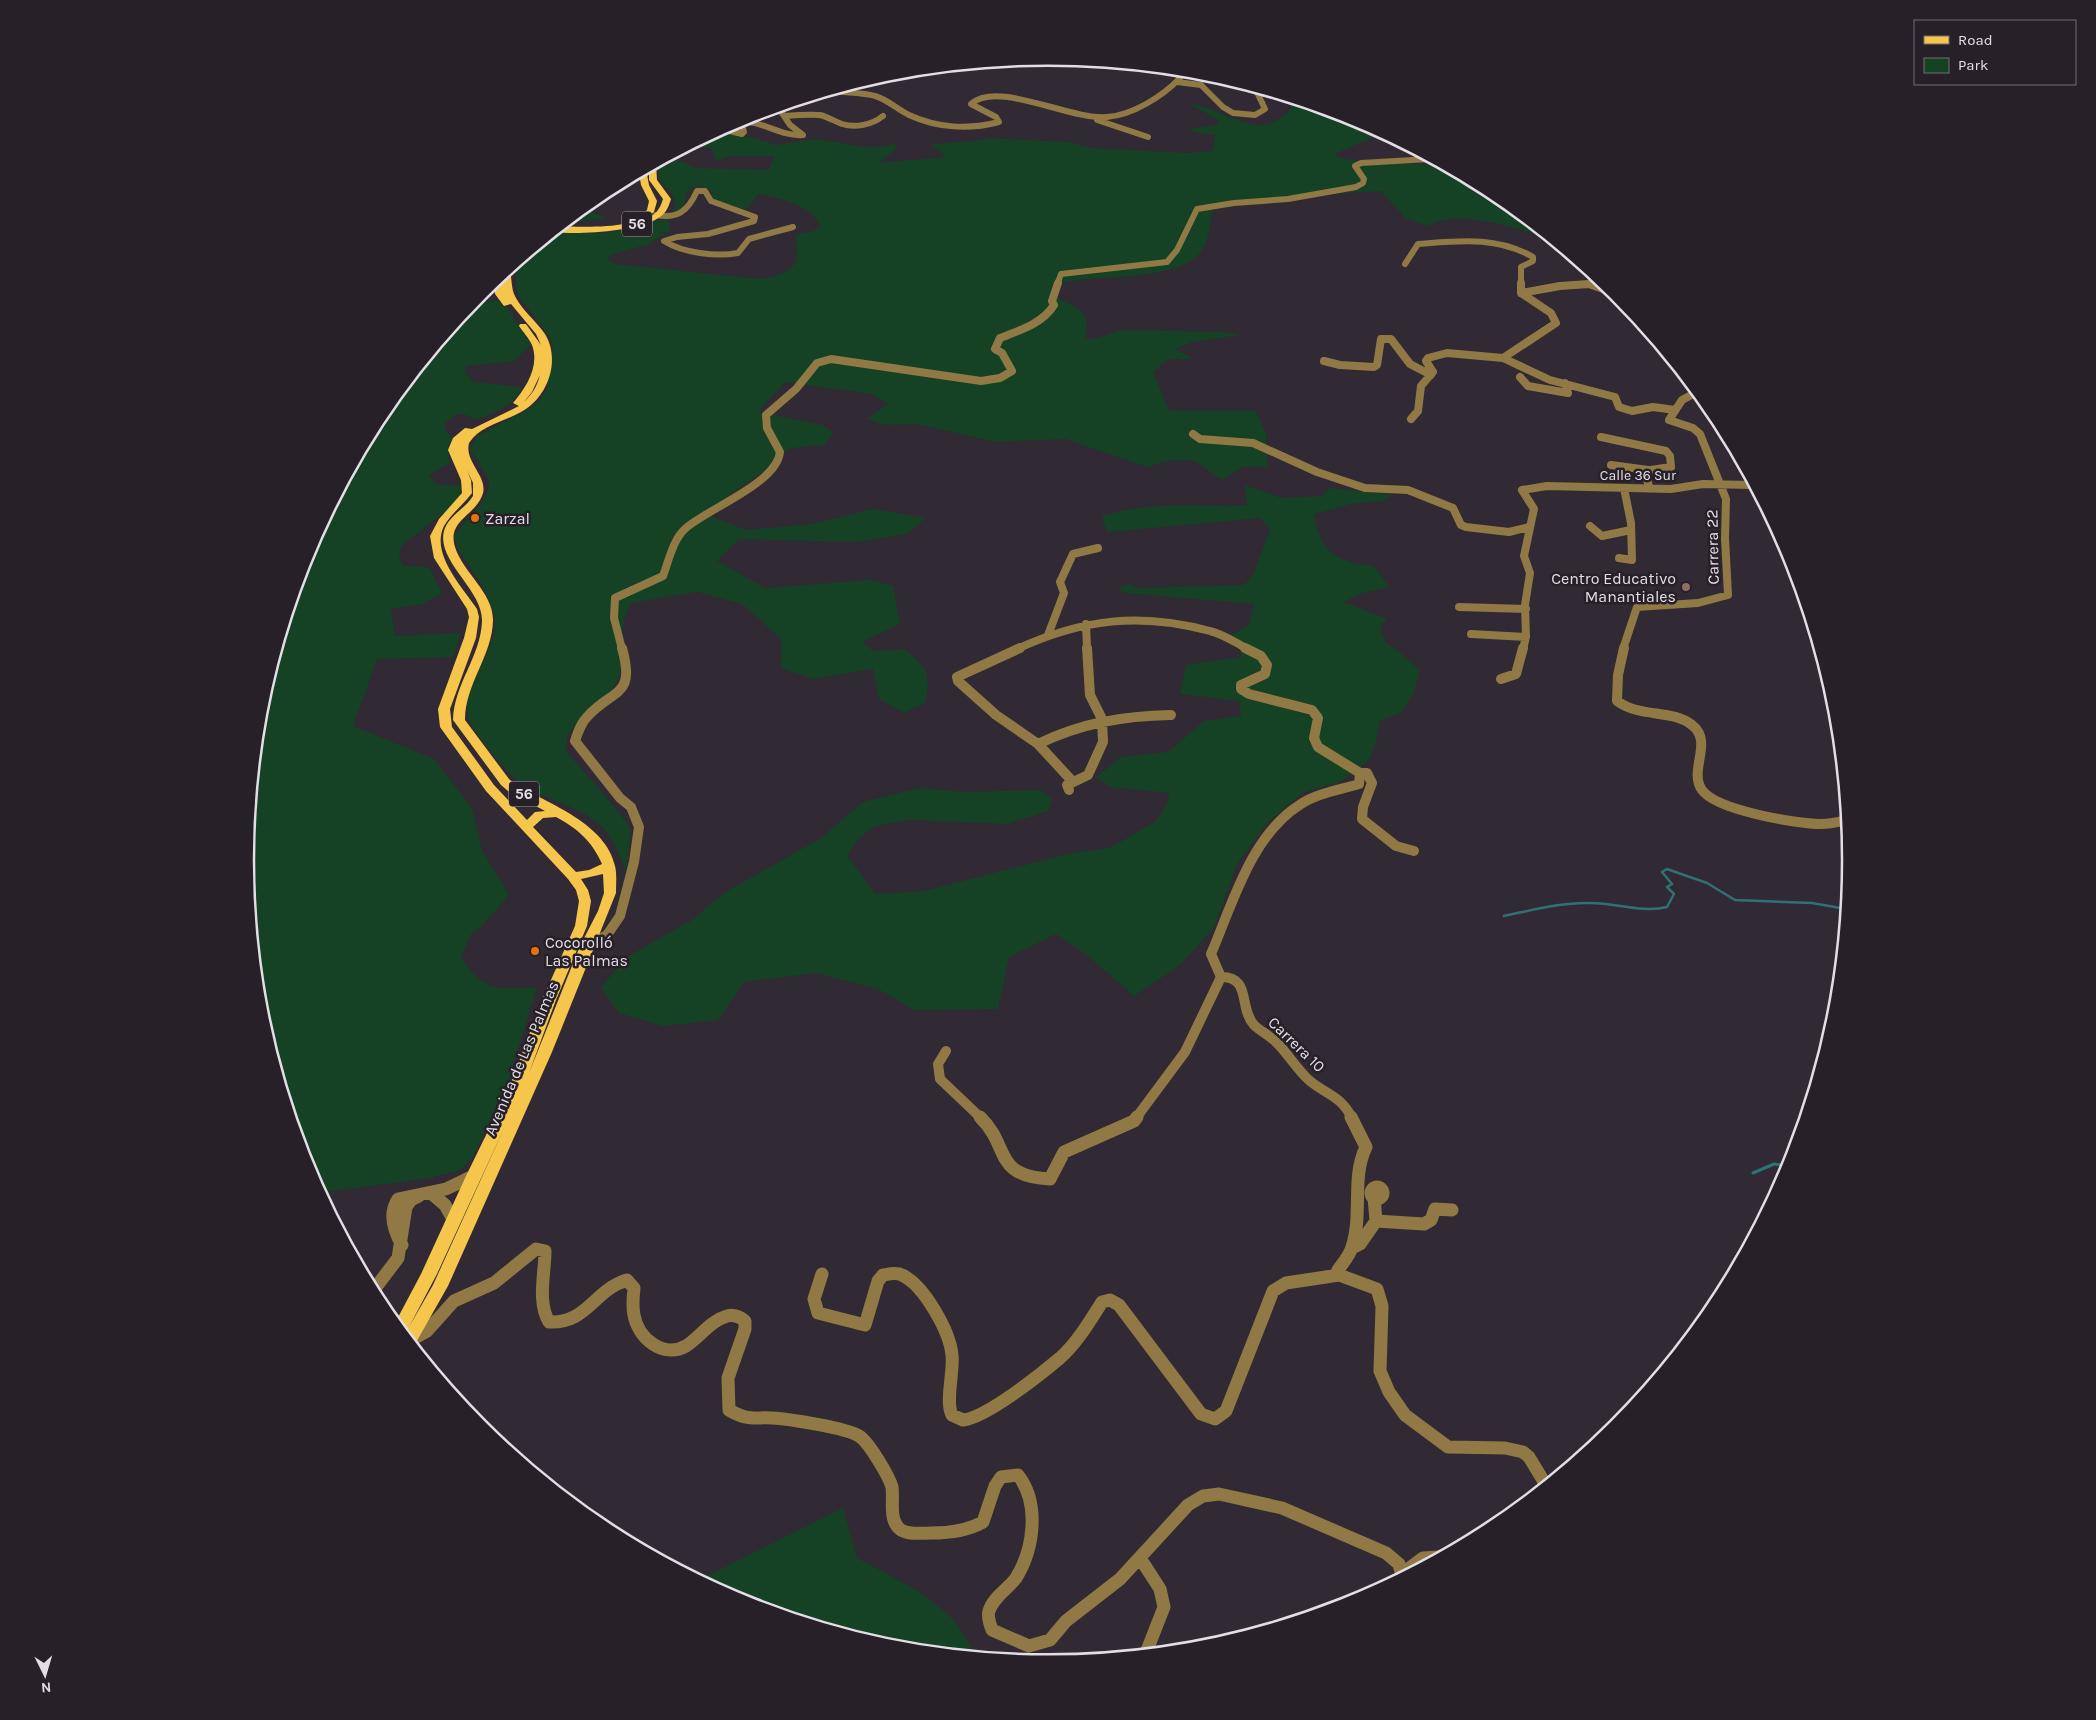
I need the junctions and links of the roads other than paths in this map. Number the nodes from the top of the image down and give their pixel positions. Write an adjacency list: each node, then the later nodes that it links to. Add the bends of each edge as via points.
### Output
1 (1180, 78): 2 (street)
2 (1177, 82): 4 (street, via 1203,86 1224,109 1247,115 1259,114 1265,109); 6 (street, via 1162,95 1112,116)
3 (847, 92): 6 (street, via 876,96 917,118 954,126 984,126 999,122 996,117 971,104 990,96 1016,98)
4 (1257, 94)
5 (782, 112): 7 (street)
6 (1081, 114): 12 (street)
7 (784, 116): 8 (street, via 796,114 831,118 838,123 855,125 879,121); 9 (street, via 803,135 795,136)
8 (883, 116)
9 (754, 123)
10 (743, 128): 11 (street, via 742,134)
11 (733, 132)
12 (1148, 137)
13 (1421, 160): 63 (street, via 1361,163 1355,166 1364,179 1356,188 1197,209 1185,228 1178,250 1167,262 1061,274 1050,312 1025,328 1000,338 995,349 1002,353 1012,371 1000,378 981,381 831,359 820,361 796,389 766,415 766,425 781,450 776,469 687,527 678,537 663,576 615,598 612,606 628,672 626,683 588,716 575,741 620,798 631,807 639,827 620,916 607,934)
14 (653, 172): 16 (main road, 56, via 653,180 667,199 665,207)
15 (643, 178): 17 (main road, 56, via 654,200 653,208 645,215 613,225)
16 (656, 215): 18 (street, via 683,214 700,190 705,191 711,202 756,218 711,233 664,241 726,255 738,253 750,239); 19 (main road, 56, via 620,228)
17 (571, 226)
18 (793, 227)
19 (565, 230)
20 (1405, 264): 24 (street, via 1418,244 1502,242 1533,257 1533,261 1521,267)
21 (507, 281): 57 (main road, Avenida de Las Palmas / 56, via 507,290 545,341 547,363 540,390 532,400 521,409 474,432 463,446 463,456 479,491 447,534 483,602 488,622 459,716 464,729 505,782)
22 (1596, 286): 24 (street, via 1560,286)
23 (498, 289): 59 (main road, Avenida de Las Palmas / 56, via 536,344 538,365 524,398 505,412 467,431 454,444 456,460 468,487 463,499 436,530 435,548 474,617 444,716 446,727 490,788)
24 (1521, 293): 25 (street, via 1551,313 1556,323 1507,352)
25 (1503, 358): 27 (street, via 1440,354 1426,360 1433,370); 29 (street)
26 (1324, 361): 27 (street, via 1374,367 1382,346 1381,339 1388,338 1410,364)
27 (1431, 375): 32 (street, via 1421,386 1418,412)
28 (1520, 377): 29 (street, via 1528,386 1568,393)
29 (1565, 383): 31 (street, via 1615,397 1624,410 1635,412 1651,406)
30 (1691, 395): 31 (street, via 1682,400)
31 (1675, 410): 37 (street, Carrera 22, via 1670,422 1693,428 1700,434)
32 (1411, 420)
33 (1193, 434): 42 (street, via 1200,439 1253,443 1317,472 1365,488 1408,490 1453,508 1461,525 1466,527 1509,532)
34 (1601, 437): 36 (street, via 1666,451 1671,467)
35 (1611, 465): 36 (street)
36 (1648, 470): 40 (street, via 1644,473)
37 (1720, 483): 38 (street, Calle 36 Sur); 40 (street, Calle 36 Sur); 58 (street, Carrera 22, via 1726,498 1728,596 1698,603 1637,607 1622,648 1616,681 1617,701 1632,710 1693,726 1702,747 1699,785 1712,799 1735,808 1816,824)
38 (1747, 485)
39 (1624, 488): 40 (street, Calle 36 Sur); 42 (street, Calle 36 Sur, via 1546,486 1522,490 1534,509); 43 (street)
40 (1650, 489)
41 (1590, 526): 43 (street, via 1602,536)
42 (1529, 527): 47 (street, via 1524,556 1530,573)
43 (1631, 530): 45 (street, via 1632,560)
44 (1098, 548): 50 (street, via 1072,554 1060,582 1064,593)
45 (1619, 558)
46 (1459, 607): 47 (street)
47 (1526, 609): 51 (street)
48 (1086, 624): 50 (street); 54 (street, via 1090,695); 56 (street, via 1127,620 1162,622 1225,636 1260,656 1267,665 1265,674 1244,682 1242,689 1312,710 1318,718 1314,738 1318,747)
49 (1471, 634): 51 (street)
50 (1048, 635): 55 (street, via 957,677 996,715)
51 (1526, 637): 52 (street, via 1516,674)
52 (1501, 679)
53 (1171, 715): 54 (street)
54 (1102, 719): 55 (street); 55 (street, via 1104,742 1097,759 1088,775 1071,786)
55 (1038, 744)
56 (1360, 773): 60 (street, via 1367,773 1372,782 1360,813 1362,819 1396,846); 64 (street, via 1359,784 1301,803 1272,830 1251,859 1212,954)
57 (559, 813): 59 (main road, via 539,815); 61 (main road, Avenida de Las Palmas / 56, via 593,837)
58 (1841, 822)
59 (527, 826): 62 (main road, Avenida de Las Palmas / 56)
60 (1414, 851)
61 (609, 866): 62 (main road, via 592,874); 63 (main road, Avenida de Las Palmas / 56, via 611,884 608,901)
62 (573, 876): 66 (main road, Avenida de Las Palmas / 56, via 585,901 581,926 516,1088)
63 (587, 946): 77 (main road, Avenida de Las Palmas / 56, via 530,1087 440,1286)
64 (1221, 977): 65 (street, via 1185,1052 1134,1121 1064,1152 1050,1179 1033,1178 1008,1166 989,1126 940,1079 938,1064); 72 (street, Carrera 10, via 1232,977 1239,982 1248,1016 1254,1025 1275,1041 1311,1082 1340,1100 1358,1130 1366,1147 1359,1162 1357,1222)
65 (946, 1051)
66 (472, 1176): 67 (street); 70 (main road, Avenida de Las Palmas / 56)
67 (427, 1193): 70 (street, via 445,1205); 75 (street, via 403,1196 395,1202 395,1231 402,1245 393,1268)
68 (1374, 1197): 71 (street)
69 (1452, 1210): 71 (street, via 1435,1209 1431,1220 1424,1224)
70 (453, 1219): 76 (main road, Avenida de Las Palmas / 56)
71 (1376, 1221): 72 (street, via 1360,1244)
72 (1352, 1248): 74 (street, Carrera 10, via 1338,1270)
73 (822, 1274): 74 (street, via 812,1300 814,1308 818,1313 853,1324 865,1325 878,1281 883,1275 904,1275 931,1303 951,1347 954,1377 948,1406 959,1420 972,1420 984,1414 1061,1357 1102,1302 1110,1300 1119,1305 1201,1414 1215,1419 1226,1411 1273,1291 1286,1283)
74 (1339, 1275): 79 (street, via 1377,1289 1382,1306 1380,1371 1388,1392 1405,1415 1448,1447 1505,1448 1523,1452)
75 (378, 1285)
76 (403, 1323)
77 (412, 1335)
78 (414, 1338): 80 (street, via 427,1331 454,1301 494,1283 536,1249 545,1252 543,1300 549,1322 570,1322 613,1284 627,1280 634,1288 631,1312 636,1324 647,1341 667,1351 679,1349 696,1339 717,1321 739,1316 745,1321 746,1332 728,1376 726,1394 729,1410 743,1418 774,1418 845,1430 860,1436 888,1474 894,1520 901,1530 943,1533 971,1529 983,1522 995,1486 1001,1478 1018,1475 1026,1481 1033,1529 1016,1577 989,1611 992,1630 1029,1646 1050,1640 1066,1621)
79 (1543, 1480)
80 (1140, 1558): 81 (street, via 1188,1505 1203,1496 1219,1494 1282,1508 1386,1553 1399,1564); 82 (street, via 1160,1589 1164,1607)
81 (1401, 1571)
82 (1148, 1647)

